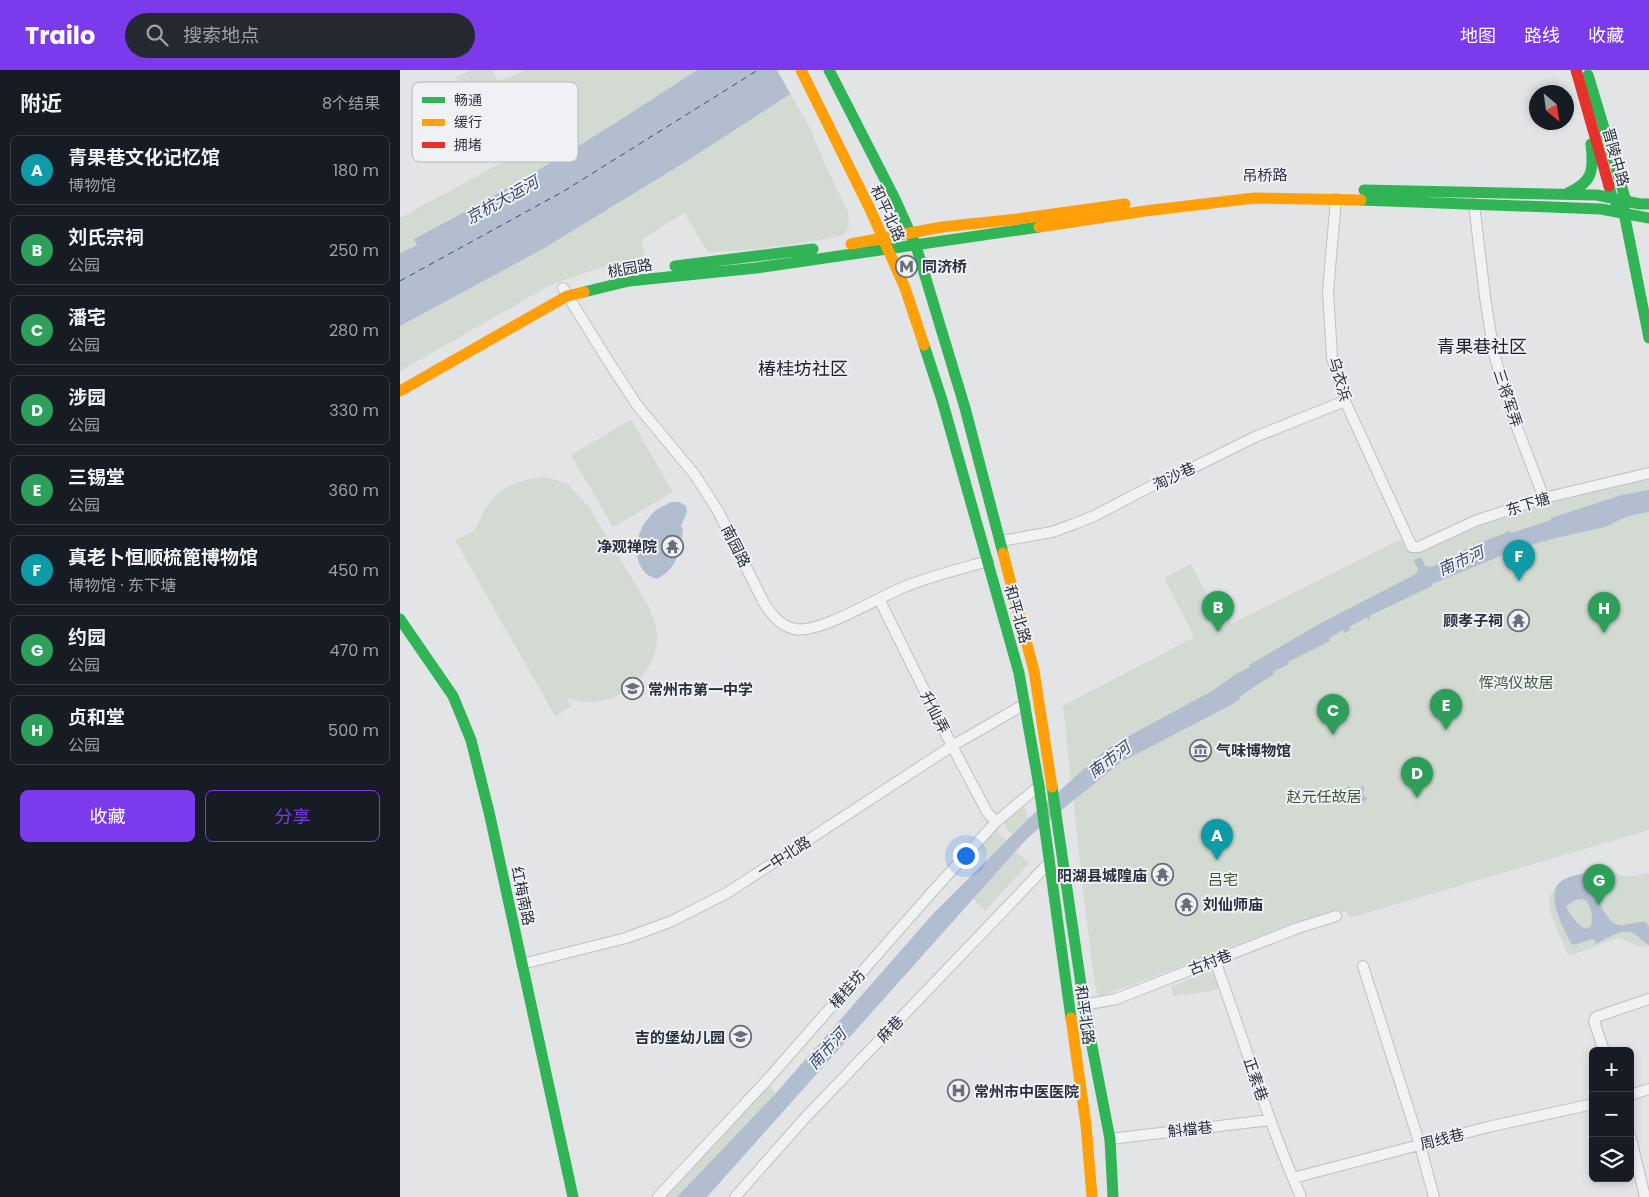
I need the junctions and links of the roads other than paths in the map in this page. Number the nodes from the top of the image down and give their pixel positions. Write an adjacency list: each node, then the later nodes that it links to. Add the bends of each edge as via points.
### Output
1 (801, 70): 15 (main road, 和平北路)
2 (828, 70): 14 (main road, 和平北路)
3 (1576, 70): 5 (main road, 晋陵中路)
4 (1586, 70): 9 (main road, 晋陵中路)
5 (1587, 112): 6 (main road, via 1593,160 1591,173 1581,188); 7 (main road, 晋陵中路)
6 (1566, 194): 7 (main road, 吊桥路); 14 (main road, 吊桥路, via 1254,189)
7 (1612, 197): 9 (main road, 吊桥路); 12 (main road, 晋陵中路)
8 (1336, 199): 10 (main road, 吊桥路); 16 (main road, 吊桥路, via 1254,198); 22 (street, 乌衣浜, via 1328,291 1332,357)
9 (1626, 201): 11 (main road, 吊桥路); 12 (main road)
10 (1474, 204): 12 (main road, 吊桥路, via 1601,209); 24 (street, 三将军弄, via 1494,354)
11 (1649, 204)
12 (1624, 213): 13 (main road, 吊桥路); 19 (main road, 晋陵中路)
13 (1649, 218)
14 (910, 233): 15 (main road, 吊桥路); 16 (main road, 和平北路)
15 (884, 238): 17 (main road, 和平北路); 18 (main road, 桃园路, via 626,271)
16 (916, 246): 17 (main road, 吊桥路); 25 (main road, 和平北路, via 963,398)
17 (889, 250): 18 (main road, 桃园路, via 629,281); 27 (main road, 和平北路, via 942,400)
18 (565, 292): 20 (main road, 桃园路); 21 (main road, 桃园路); 28 (street, 南园路, via 637,405 695,476 718,511 772,615 783,625 796,630 811,629)
19 (1649, 338)
20 (400, 380)
21 (400, 391)
22 (1345, 402): 25 (street, 淘沙巷, via 1255,437 1094,516 1052,532); 26 (street, 乌衣浜)
23 (1649, 473): 24 (street, 东下塘)
24 (1544, 498): 26 (street, 东下塘)
25 (1001, 541): 34 (main road, 和平北路, via 1034,671)
26 (1412, 547)
27 (988, 561): 28 (street, 南园路, via 904,587); 30 (main road, 和平北路)
28 (879, 599): 31 (street, 升仙弄)
29 (400, 619): 38 (main road, 红梅南路, via 453,696 470,740)
30 (1025, 704): 31 (street, 一中北路); 32 (main road, 和平北路)
31 (952, 746): 33 (street, 升仙弄, via 987,812); 38 (street, 一中北路, via 727,893 672,921 626,938)
32 (1040, 786): 33 (street, 椿桂坊); 35 (main road, 和平北路)
33 (996, 822): 52 (street, 椿桂坊, via 787,1058)
34 (1061, 851): 35 (street, 麻巷); 41 (main road, 和平北路)
35 (1049, 864): 53 (street, 麻巷, via 805,1118); 54 (main road, 和平北路, via 1086,1125)
36 (1336, 916): 37 (street, 古村巷)
37 (1215, 960): 41 (street, 古村巷, via 1116,999); 46 (street, 正素巷)
38 (522, 964): 51 (main road, 红梅南路)
39 (1362, 966): 49 (street)
40 (1649, 999): 42 (street, via 1596,1016 1594,1021)
41 (1084, 1005): 48 (main road, 和平北路)
42 (1603, 1047)
43 (1649, 1089): 44 (street)
44 (1634, 1093)
45 (1589, 1105): 49 (street, 周线巷)
46 (1270, 1120): 48 (street, 斛檔巷); 50 (street, 正素巷)
47 (1630, 1137): 58 (street)
48 (1110, 1139): 55 (main road, 和平北路)
49 (1420, 1145): 50 (street, 周线巷); 57 (street)
50 (1293, 1178): 56 (street, 正素巷)
51 (572, 1197)
52 (658, 1197)
53 (735, 1197)
54 (1092, 1197)
55 (1113, 1197)
56 (1301, 1197)
57 (1434, 1197)
58 (1644, 1197)

